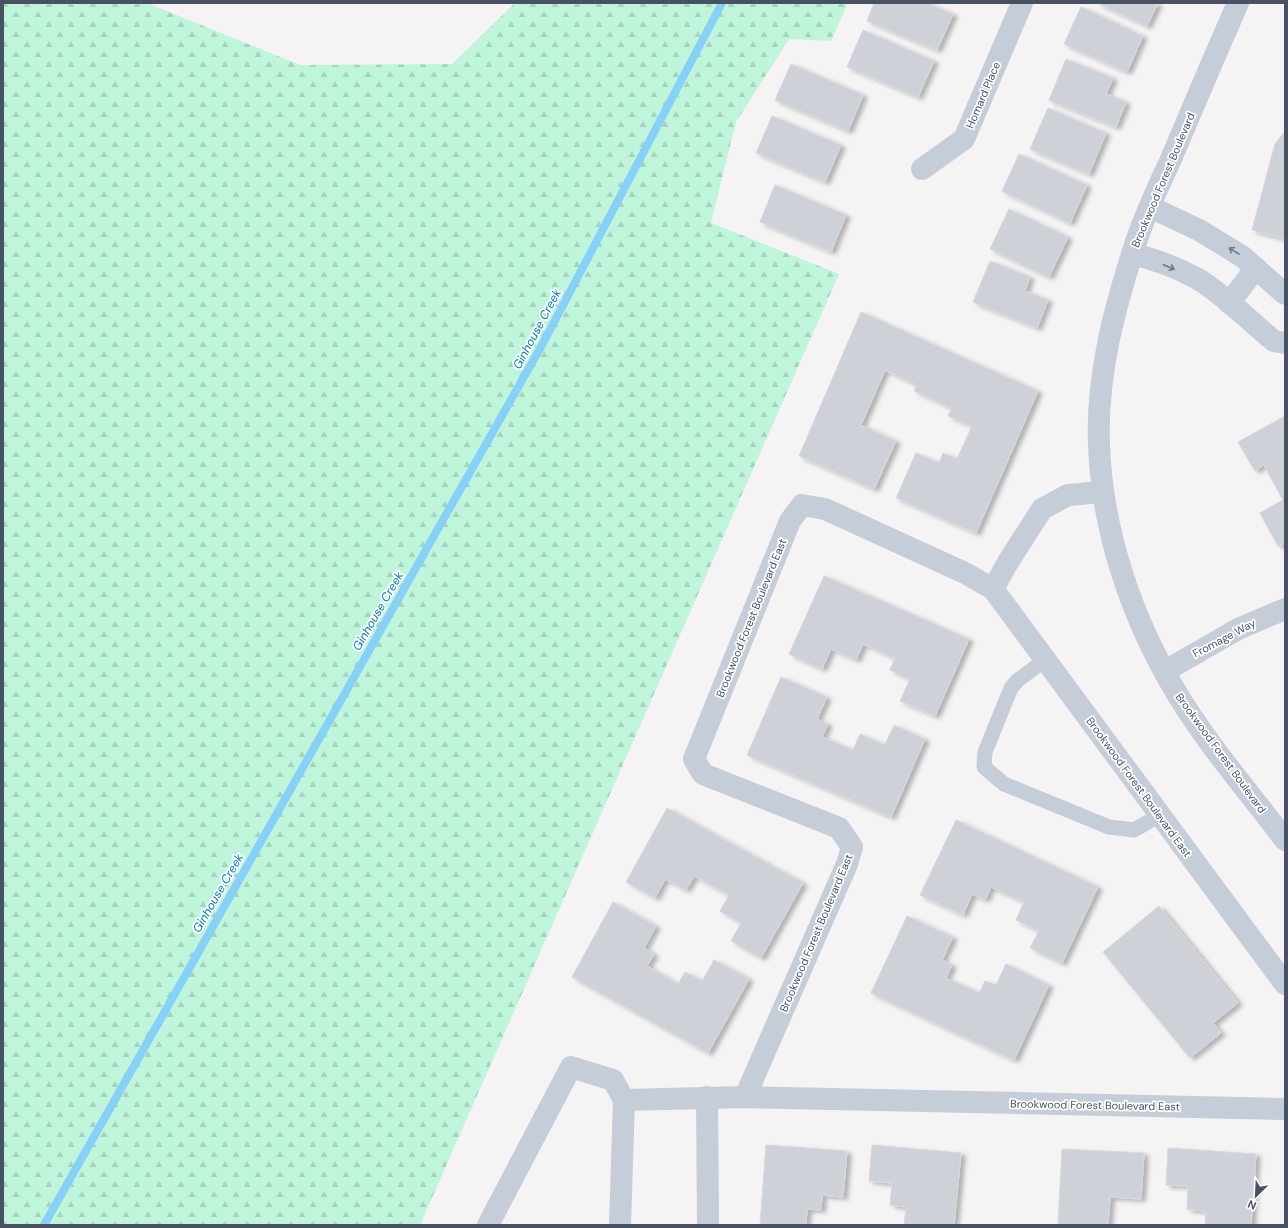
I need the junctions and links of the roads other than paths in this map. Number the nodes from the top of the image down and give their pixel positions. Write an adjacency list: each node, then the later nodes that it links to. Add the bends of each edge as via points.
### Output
1 (1022, 3): 3 (street, Homard Place, via 964,138)
2 (1238, 3): 4 (street, Brookwood Forest Boulevard)
3 (922, 168)
4 (1150, 207): 5 (street, Brookwood Forest Boulevard); 6 (street, one-way to 4, via 1199,230)
5 (1132, 254): 8 (street, one-way to 8, via 1149,258 1197,279); 10 (street, Brookwood Forest Boulevard, via 1112,322 1101,388 1099,444)
6 (1256, 268): 7 (street); 8 (street)
7 (1285, 294)
8 (1229, 303): 9 (street, via 1274,341)
9 (1285, 343)
10 (1102, 492): 11 (street, via 1068,495 1042,509); 14 (street, Brookwood Forest Boulevard, via 1116,553 1143,629)
11 (993, 589): 13 (street, Brookwood Forest Boulevard East); 19 (street, Brookwood Forest Boulevard East, via 965,573 825,510 802,505 790,520 694,759 703,774 839,828 852,846 847,864)
12 (1285, 609): 14 (street, Fromage Way, via 1238,629)
13 (1045, 660): 15 (street, Brookwood Forest Boulevard East); 15 (lane, via 1011,688 984,752 984,767 1004,784 1109,827 1134,830)
14 (1165, 670): 16 (street, Brookwood Forest Boulevard, via 1176,692 1199,726)
15 (1160, 815): 17 (street, Brookwood Forest Boulevard East)
16 (1285, 840)
17 (1285, 984)
18 (707, 1097): 19 (street); 20 (street); 24 (street)
19 (745, 1097): 21 (street, Brookwood Forest Boulevard East)
20 (624, 1100): 22 (street, via 613,1080 571,1067); 23 (street)
21 (1285, 1109)
22 (488, 1225)
23 (620, 1225)
24 (708, 1225)

